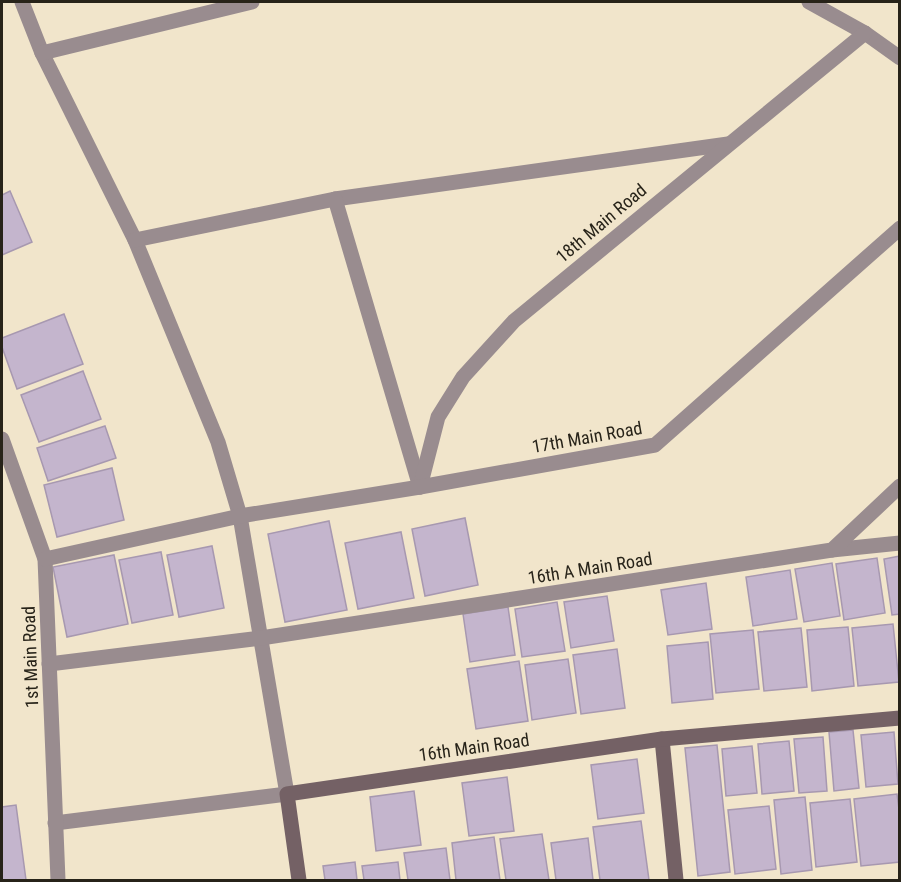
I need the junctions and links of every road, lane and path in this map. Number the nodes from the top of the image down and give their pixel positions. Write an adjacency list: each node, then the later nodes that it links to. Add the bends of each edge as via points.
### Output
1 (22, 2): 5 (street)
2 (252, 2): 5 (street)
3 (809, 2): 4 (street)
4 (865, 33): 6 (street); 7 (street, 18th Main Road)
5 (42, 53): 10 (street)
6 (900, 58)
7 (728, 144): 8 (street); 13 (street, 18th Main Road, via 514,321 470,369 438,417)
8 (335, 199): 10 (street); 13 (street)
9 (900, 228): 13 (street, 17th Main Road, via 655,444)
10 (135, 240): 14 (street, via 218,442)
11 (2, 439): 17 (street, 1st Main Road)
12 (900, 486): 16 (street)
13 (420, 487): 14 (street, 17th Main Road)
14 (240, 516): 17 (street, 17th Main Road); 18 (street)
15 (900, 543): 16 (street, 16th A Main Road)
16 (832, 550): 18 (street, 16th A Main Road)
17 (45, 559): 19 (street, 1st Main Road)
18 (261, 638): 19 (street, 16th A Main Road); 22 (street)
19 (50, 664): 23 (street, 1st Main Road)
20 (900, 718): 21 (street, 16th Main Road)
21 (662, 739): 22 (street, 16th Main Road); 26 (street)
22 (286, 795): 23 (street, 16th Main Road); 25 (street)
23 (55, 823): 24 (street, 1st Main Road)
24 (58, 880)
25 (299, 880)
26 (676, 880)

